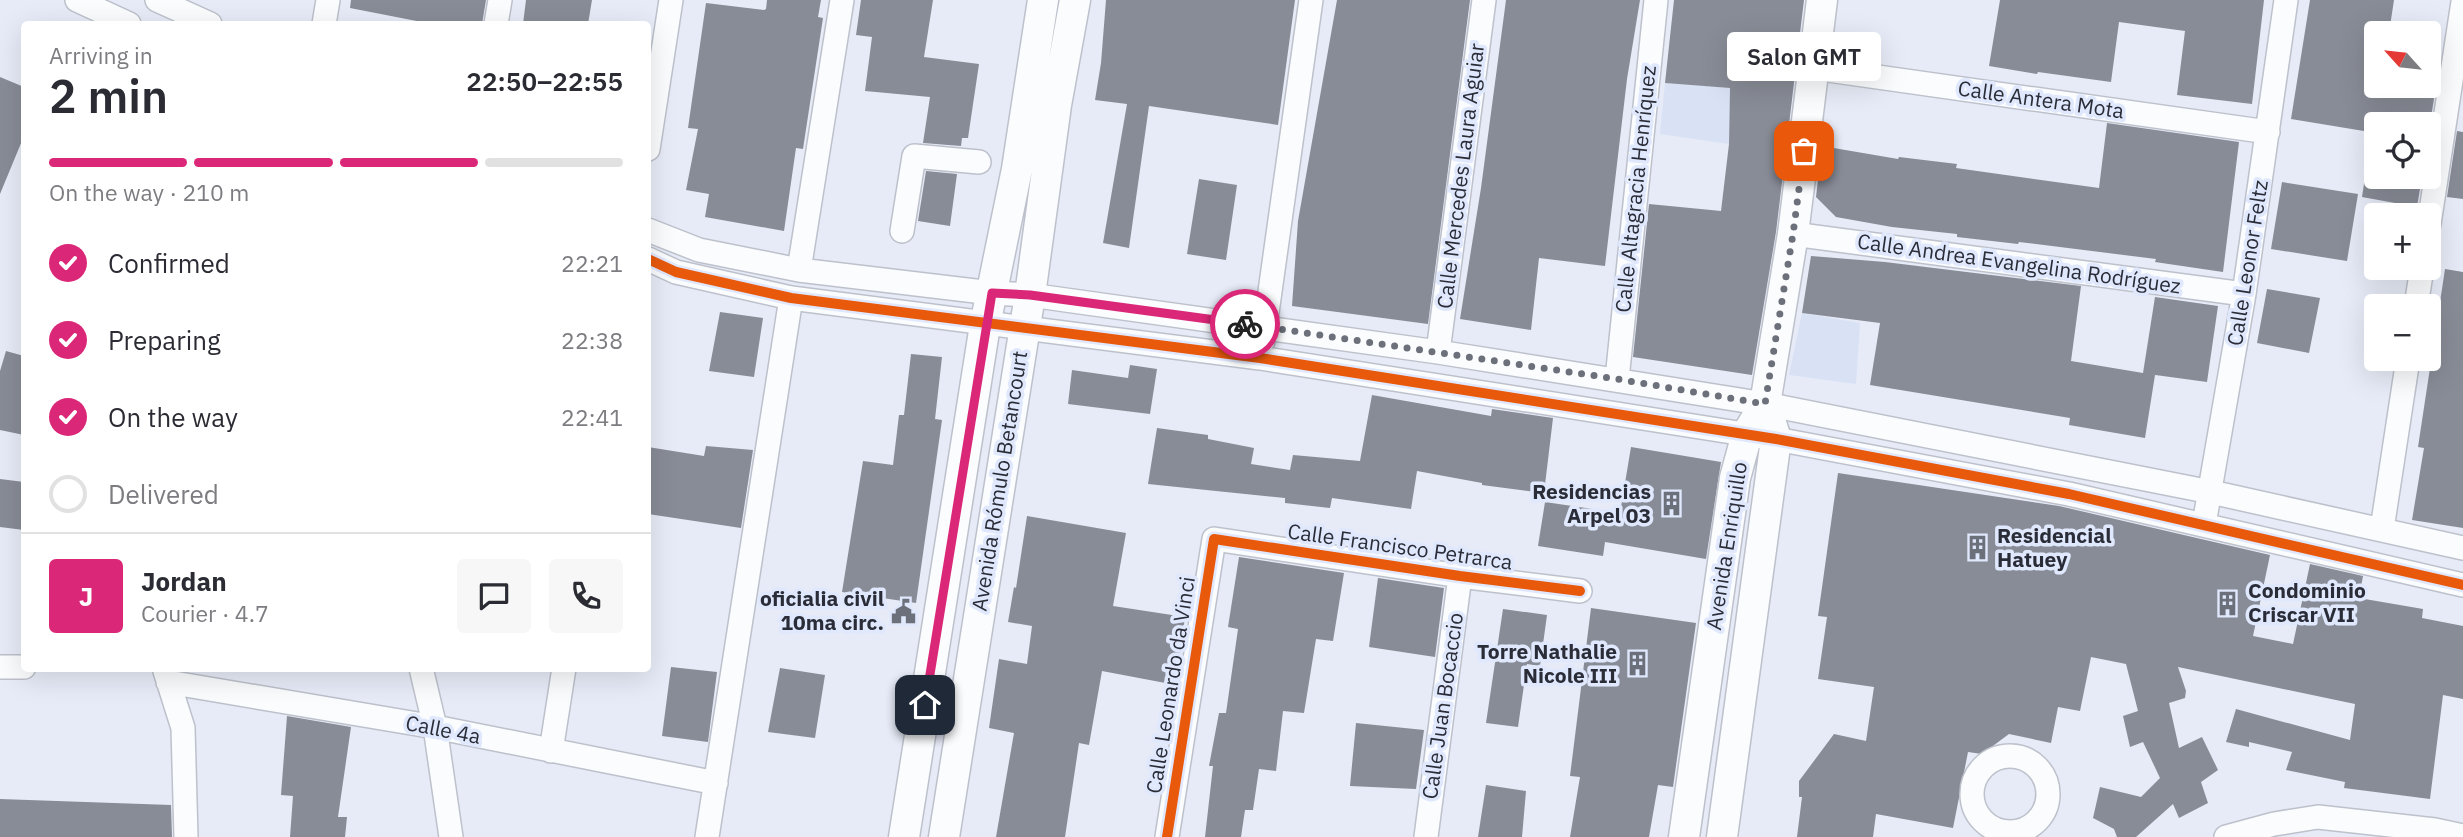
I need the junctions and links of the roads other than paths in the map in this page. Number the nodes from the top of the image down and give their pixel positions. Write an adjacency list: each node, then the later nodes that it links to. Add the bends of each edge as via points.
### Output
1 (157, 0): 16 (street)
2 (328, 0): 17 (street)
3 (500, 0): 18 (street)
4 (671, 0): 20 (street)
5 (842, 0): 28 (street)
6 (1043, 0): 29 (main road, Avenida Rómulo Betancourt)
7 (1075, 0): 31 (main road, Avenida Rómulo Betancourt)
8 (1311, 0): 34 (street)
9 (1484, 0): 36 (street, Calle Mercedes Laura Aguiar)
10 (1656, 0): 39 (street, Calle Altagracia Henríquez)
11 (1822, 0): 19 (main road)
12 (2286, 0): 21 (street, Calle Leonor Feltz)
13 (2463, 2): 23 (street)
14 (89, 3): 15 (street)
15 (123, 21)
16 (203, 21)
17 (324, 21)
18 (496, 21)
19 (1814, 68): 21 (street, Calle Antera Mota); 26 (main road)
20 (651, 130)
21 (2268, 132): 30 (street, Calle Leonor Feltz)
22 (979, 162): 25 (street, via 914,156)
23 (2432, 203)
24 (651, 231): 28 (street, via 699,250)
25 (902, 231)
26 (1793, 234): 30 (street, Calle Andrea Evangelina Rodríguez); 40 (main road)
27 (651, 260): 32 (street, via 676,272)
28 (799, 270): 29 (street)
29 (992, 293): 31 (street); 33 (main road, Avenida Rómulo Betancourt)
30 (2244, 294): 42 (street, Calle Leonor Feltz)
31 (1030, 295): 34 (street); 35 (main road, Avenida Rómulo Betancourt)
32 (791, 299): 33 (street); 57 (street)
33 (985, 325): 35 (street); 62 (main road, Avenida Rómulo Betancourt)
34 (1265, 327): 36 (street); 37 (street)
35 (1024, 330): 37 (street); 63 (main road, Avenida Rómulo Betancourt)
36 (1438, 352): 39 (street)
37 (1260, 358): 41 (street)
38 (2406, 371): 44 (street)
39 (1617, 379): 40 (street)
40 (1765, 404): 41 (main road, Avenida Enriquillo); 42 (street)
41 (1761, 437): 43 (street); 66 (main road, Avenida Enriquillo, via 1735,478); 67 (main road, Avenida Enriquillo)
42 (2211, 492): 43 (street, Calle Leonor Feltz); 44 (street)
43 (2204, 524): 48 (street)
44 (2382, 529): 46 (street)
45 (1214, 539): 47 (street, Calle Francisco Petrarca); 64 (street, Calle Leonardo da Vinci)
46 (2463, 548)
47 (1460, 576): 49 (street, Calle Francisco Petrarca); 65 (street, Calle Juan Bocaccio)
48 (2463, 585)
49 (1580, 591)
50 (0, 667): 51 (street)
51 (21, 667)
52 (422, 672): 55 (street)
53 (563, 672): 56 (street)
54 (166, 675): 55 (street, Calle 4a); 59 (street, via 183,728)
55 (435, 727): 56 (street, Calle 4a); 60 (street)
56 (551, 751): 57 (street, Calle 4a)
57 (716, 783): 61 (street)
58 (2463, 836): 68 (street, via 2318,817)
59 (186, 837)
60 (451, 837)
61 (708, 837)
62 (904, 837)
63 (944, 837)
64 (1167, 837)
65 (1426, 837)
66 (1684, 837)
67 (1722, 837)
68 (2225, 837)

